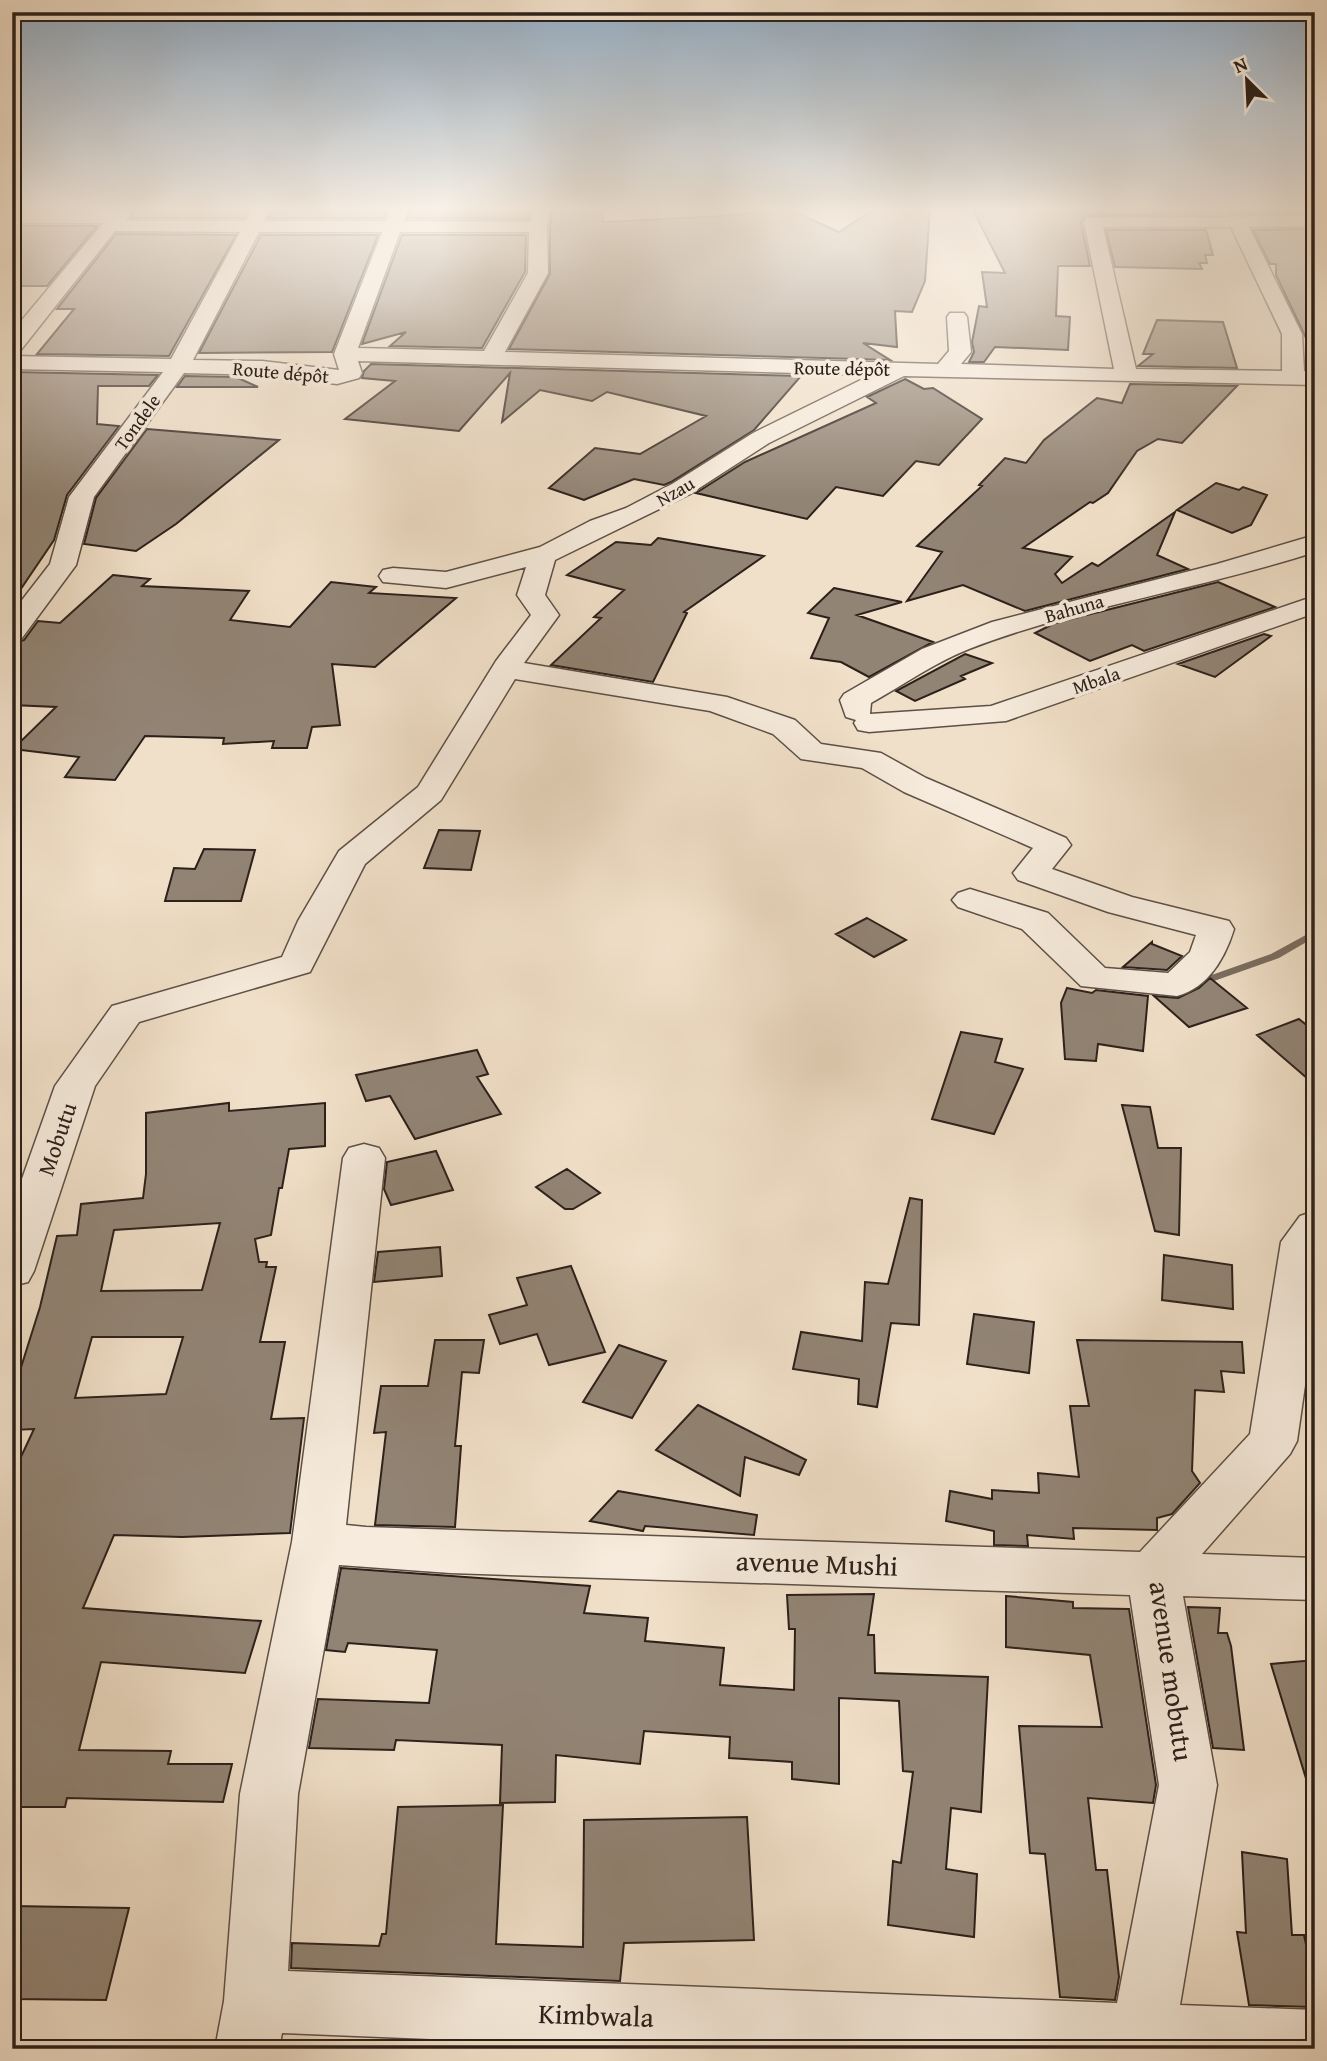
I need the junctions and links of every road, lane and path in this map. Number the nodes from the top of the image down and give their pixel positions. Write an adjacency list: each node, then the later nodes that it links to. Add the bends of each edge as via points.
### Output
1 (46, 304): 8 (street)
2 (211, 304): 12 (street, Tondele)
3 (364, 304): 9 (street)
4 (521, 304): 10 (street)
5 (1110, 304): 15 (street)
6 (1277, 304): 16 (street, via 1292,334)
7 (957, 317): 14 (street, via 960,352)
8 (12, 346)
9 (345, 354): 10 (street, Route dépôt); 12 (street, Route dépôt, via 351,373 337,377)
10 (491, 358): 13 (street, Route dépôt)
11 (12, 362): 12 (street, Route dépôt)
12 (179, 365): 21 (street, Tondele, via 82,497 63,565)
13 (900, 369): 14 (street, Nzau); 18 (street, Nzau, via 761,438 635,513)
14 (945, 369): 15 (street, Nzau)
15 (1126, 376): 16 (street)
16 (1304, 377)
17 (1315, 543): 23 (street, Bahuna, via 957,644 855,699)
18 (542, 555): 19 (street, Nzau, via 446,580); 22 (street, Mobutu, via 531,595 545,615)
19 (393, 576)
20 (1315, 604): 23 (street, Mbala, via 995,715)
21 (12, 632)
22 (506, 669): 24 (street, via 716,703 784,727 812,752 870,760 915,785 1054,845 1030,873 1120,905 1216,929 1207,956 1177,985 1094,978 1035,921); 27 (street, Mobutu, via 429,793 351,858 297,964 125,1014 75,1086)
23 (863, 717)
24 (970, 900)
25 (364, 1158): 28 (street)
26 (1315, 1226): 29 (street, avenue mobutu, via 1303,1241 1273,1441)
27 (12, 1271)
28 (318, 1542): 29 (street, avenue Mushi, via 450,1552); 31 (street, via 269,1794)
29 (1153, 1573): 30 (street, avenue Mushi); 32 (street, avenue mobutu, via 1188,1785)
30 (1315, 1579)
31 (251, 2025): 32 (street, Kimbwala)
32 (1143, 2036): 33 (street, Kimbwala)
33 (1315, 2042)

